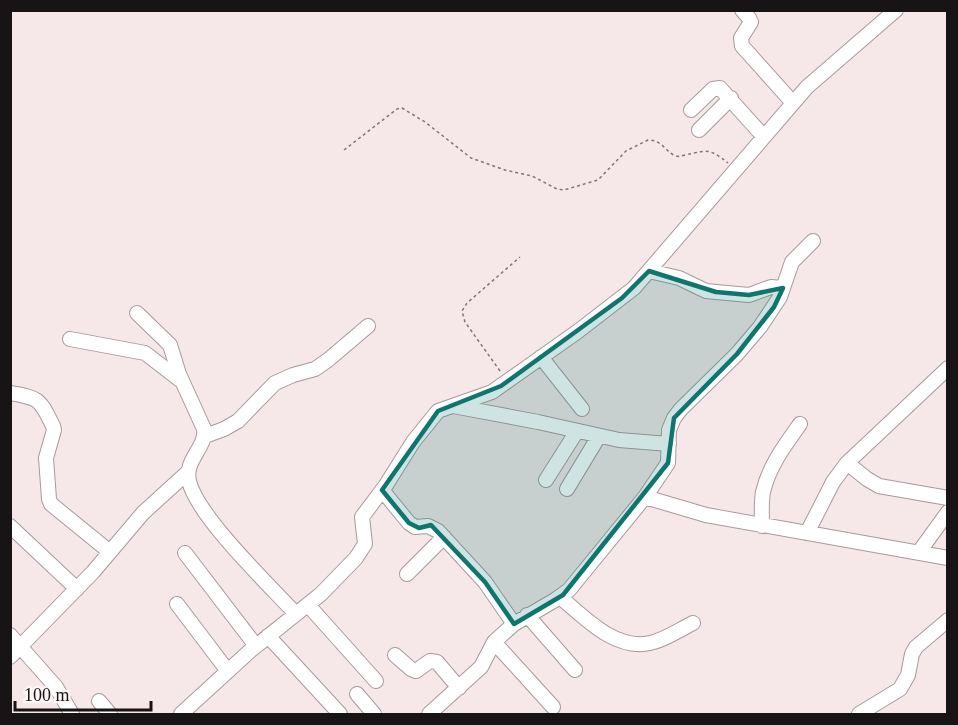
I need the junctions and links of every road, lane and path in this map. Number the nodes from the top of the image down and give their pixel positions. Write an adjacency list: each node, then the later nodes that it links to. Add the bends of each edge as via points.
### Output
1 (742, 10): 4 (street, via 751,22 741,38 742,46)
2 (896, 10): 4 (street)
3 (731, 98): 5 (street, via 717,87); 6 (street); 7 (street)
4 (793, 103): 7 (street)
5 (691, 110)
6 (699, 130)
7 (764, 137): 9 (street)
8 (344, 150): 9 (path, via 402,108 471,158 532,176 557,189 598,180 626,151 648,140 659,142 678,157 715,152)
9 (735, 170): 12 (street)
10 (813, 241): 13 (street, via 792,262)
11 (520, 257): 20 (path, via 466,303 462,311 465,322)
12 (649, 271): 13 (street, via 679,278 706,291 749,295 771,287); 17 (street, via 622,298)
13 (783, 288): 28 (street, via 774,307 737,354 674,418)
14 (137, 313): 19 (street, via 170,345)
15 (368, 326): 26 (street, via 315,369 275,383 238,421)
16 (70, 339): 19 (street, via 145,353)
17 (541, 357): 20 (street); 23 (street)
18 (948, 368): 29 (street)
19 (182, 381): 26 (street)
20 (507, 381): 22 (street, via 485,395)
21 (10, 393): 41 (street, via 40,401 53,426 46,458 51,504)
22 (451, 406): 25 (street); 33 (street, via 433,416)
23 (582, 409)
24 (800, 424): 38 (street, via 780,452 766,483)
25 (577, 431): 27 (street); 31 (street)
26 (205, 435): 30 (street)
27 (599, 436): 28 (street); 32 (street)
28 (669, 444): 34 (street, via 668,463)
29 (848, 464): 35 (street, via 879,486); 39 (street)
30 (188, 472): 41 (street, via 143,513); 50 (street, via 194,494 209,516)
31 (546, 480)
32 (567, 489)
33 (382, 490): 40 (street, via 409,523 433,527); 49 (street, via 362,517 363,548)
34 (645, 497): 38 (street); 47 (street)
35 (948, 498)
36 (948, 512): 42 (street)
37 (10, 526): 46 (street)
38 (762, 526): 39 (street)
39 (807, 533): 42 (street)
40 (444, 537): 45 (street); 54 (street, via 485,582)
41 (110, 552): 46 (street)
42 (920, 552): 44 (street)
43 (184, 553): 59 (street)
44 (948, 558)
45 (407, 574)
46 (77, 589): 58 (street)
47 (560, 597): 51 (street); 53 (street, via 614,638 632,644 656,641)
48 (177, 604): 62 (street)
49 (308, 605): 50 (street); 64 (street)
50 (296, 614): 56 (street)
51 (527, 615): 54 (street); 63 (street)
52 (948, 620): 75 (street, via 916,647 900,689)
53 (693, 623)
54 (514, 624): 57 (street)
55 (10, 635): 58 (street)
56 (268, 636): 59 (street); 72 (street)
57 (494, 642): 65 (street, via 481,667); 68 (street)
58 (21, 646): 61 (street); 69 (street, via 56,687)
59 (256, 646): 62 (street)
60 (395, 655): 65 (street, via 416,670 430,661 437,662)
61 (10, 657)
62 (227, 670): 71 (street)
63 (575, 670)
64 (376, 681)
65 (459, 688): 74 (street)
66 (357, 694): 73 (street)
67 (99, 700): 70 (street)
68 (553, 707)
69 (72, 714)
70 (110, 714)
71 (183, 714)
72 (340, 714)
73 (374, 714)
74 (429, 714)
75 (859, 714)

